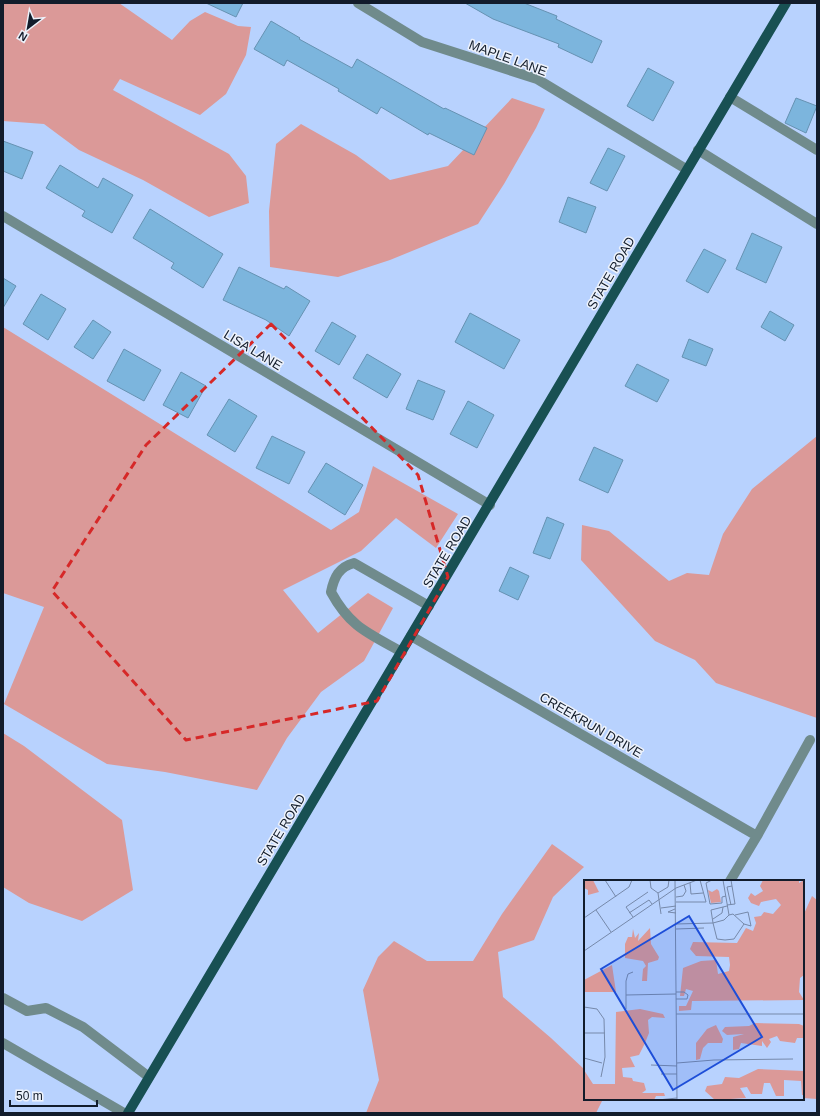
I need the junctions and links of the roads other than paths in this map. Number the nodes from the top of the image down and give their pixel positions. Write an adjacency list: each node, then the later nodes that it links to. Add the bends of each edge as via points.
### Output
1 (358, 3): 6 (street, MAPLE LANE, via 422,42 537,79)
2 (786, 3): 3 (main road, STATE ROAD)
3 (730, 97): 4 (main road, STATE ROAD); 5 (street)
4 (698, 150): 6 (main road, STATE ROAD); 8 (street)
5 (817, 150)
6 (686, 169): 9 (main road, STATE ROAD)
7 (3, 216): 9 (street, LISA LANE)
8 (817, 224)
9 (490, 505): 10 (main road, STATE ROAD)
10 (429, 606): 11 (main road, STATE ROAD); 12 (street, via 354,563 341,569 334,580 331,592 349,620)
11 (411, 636): 12 (main road, STATE ROAD); 14 (street, CREEKRUN DRIVE)
12 (402, 652): 18 (main road, STATE ROAD)
13 (810, 740): 14 (street)
14 (757, 836): 15 (street)
15 (731, 880)
16 (3, 998): 18 (street, via 27,1011 46,1008 84,1027)
17 (3, 1044): 19 (street)
18 (149, 1077): 20 (main road, STATE ROAD)
19 (124, 1113)
20 (128, 1113)

